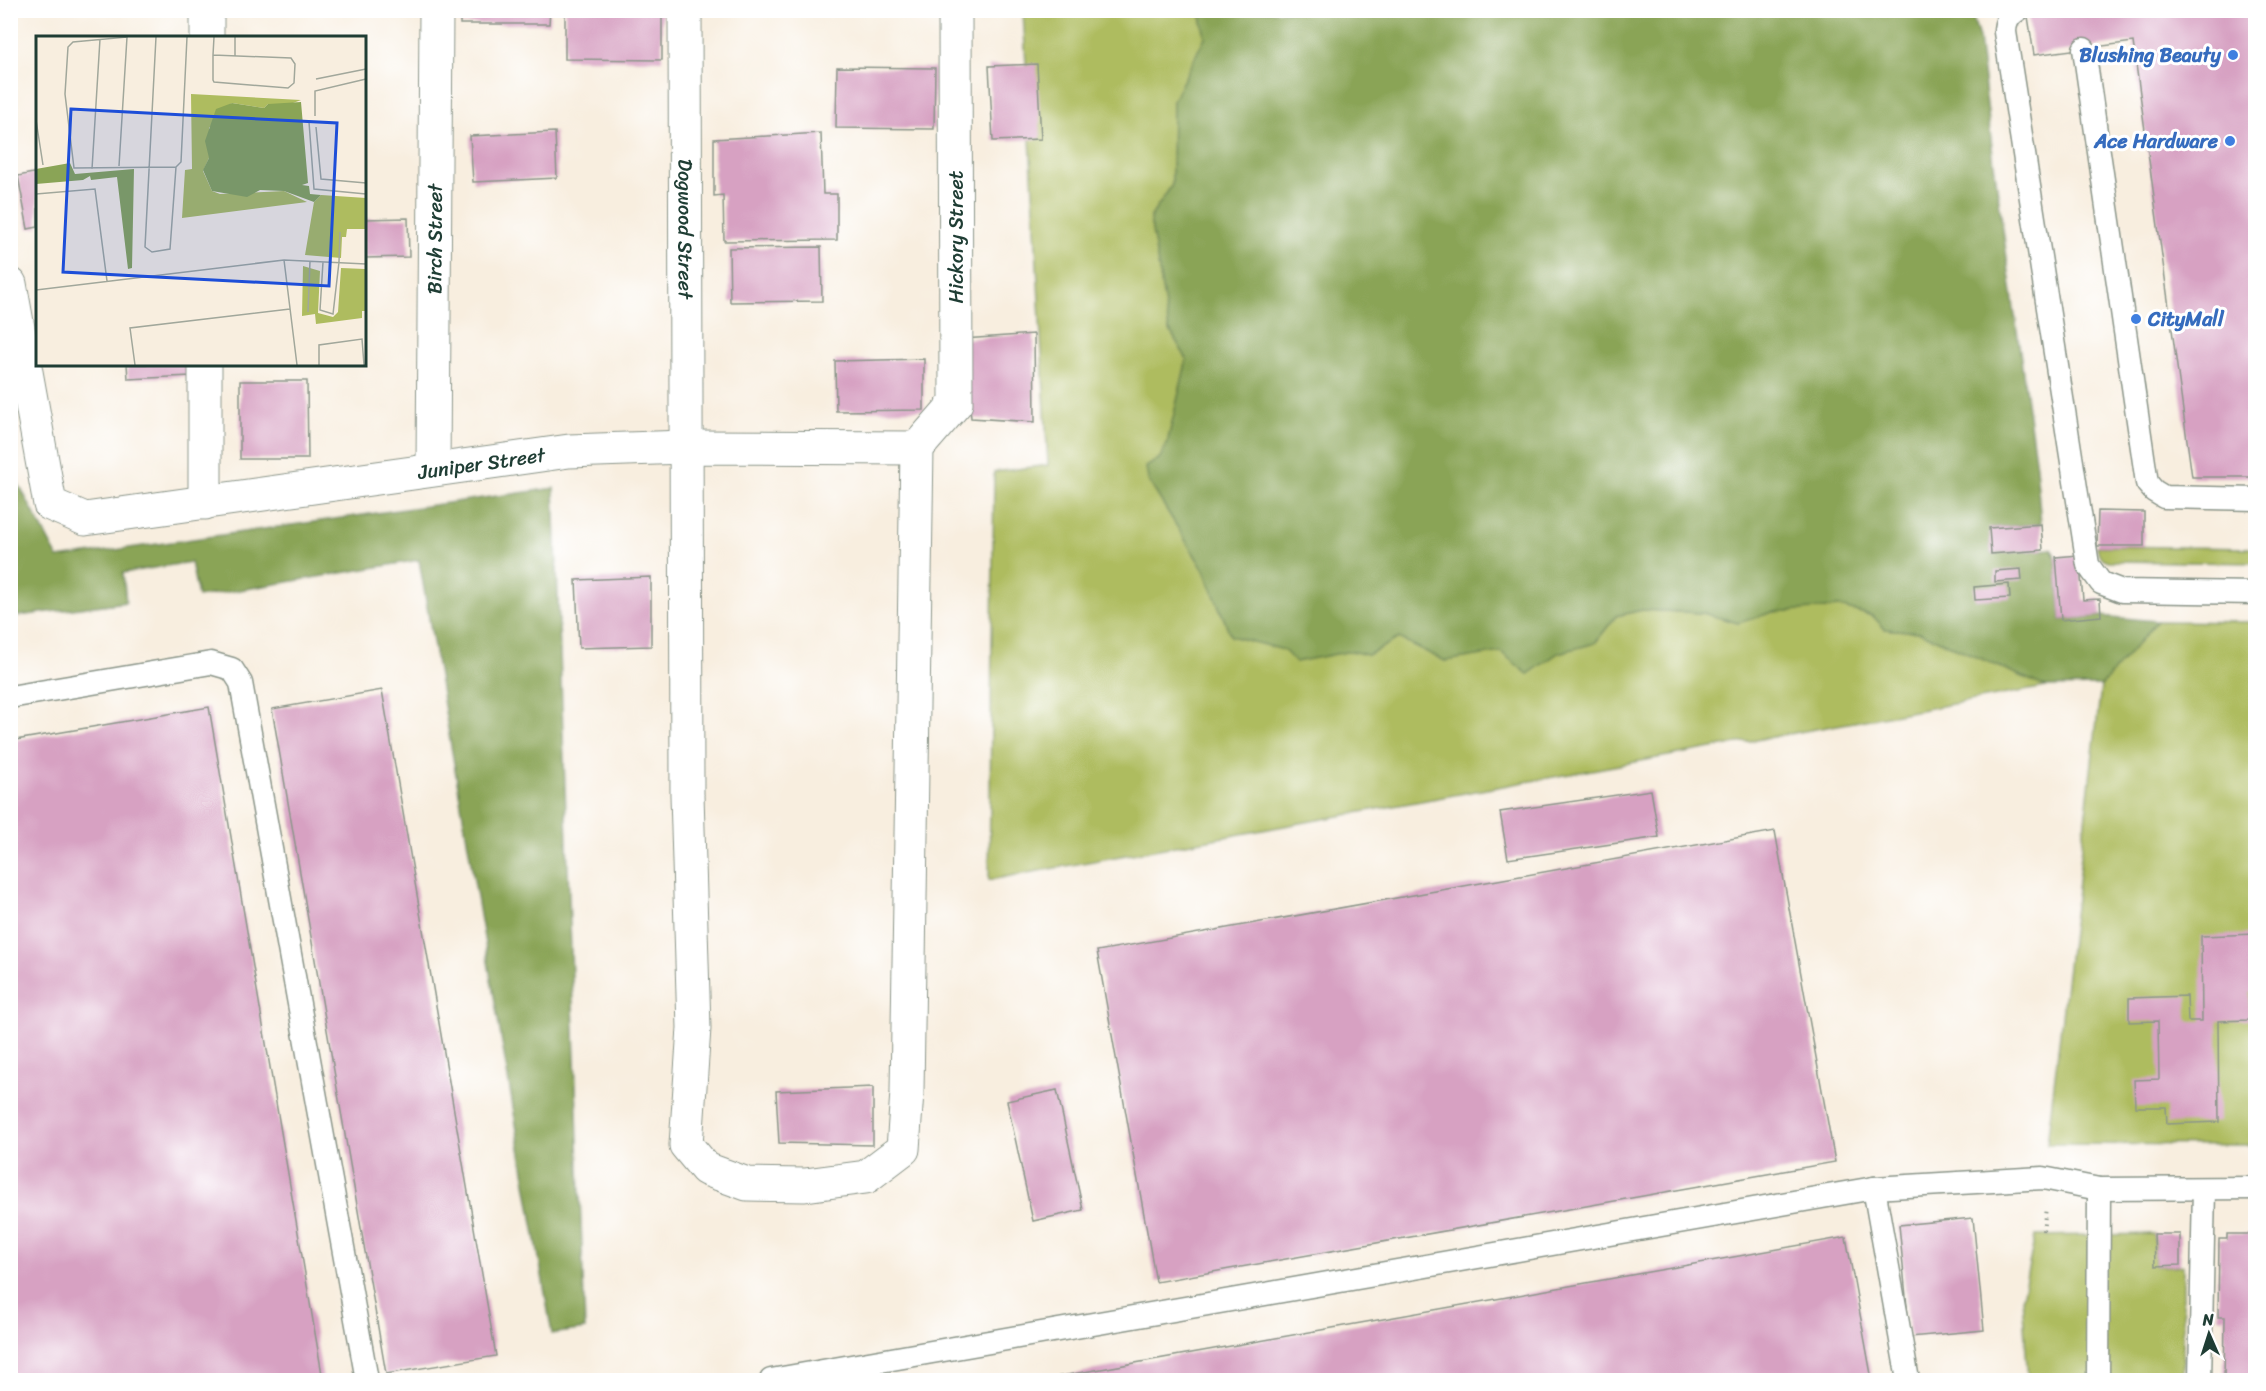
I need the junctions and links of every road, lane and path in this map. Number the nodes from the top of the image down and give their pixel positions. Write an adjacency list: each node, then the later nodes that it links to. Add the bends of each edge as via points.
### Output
1 (207, 10): 6 (street)
2 (436, 10): 12 (street, Birch Street)
3 (685, 10): 10 (street, Dogwood Street)
4 (955, 10): 11 (street, Hickory Street, via 956,403)
5 (2018, 10): 15 (lane, via 2009,17 2005,32 2088,565 2102,583 2122,591)
6 (207, 36)
7 (2084, 49): 13 (lane, via 2147,483 2164,497)
8 (10, 284): 14 (street, Juniper Street, via 50,504 85,519)
9 (206, 366): 14 (street)
10 (685, 447): 11 (street, Juniper Street); 11 (street, Dogwood Street, via 687,795 694,1028 686,1144 706,1169 747,1184 805,1185 866,1178 903,1149); 12 (street, Juniper Street, via 569,451)
11 (917, 448)
12 (433, 469): 14 (street, Juniper Street)
13 (2256, 499)
14 (205, 503)
15 (2256, 593)
16 (10, 697): 21 (lane, via 211,663 232,669 241,683)
17 (1874, 1188): 19 (lane, via 2043,1178); 22 (lane); 23 (lane)
18 (2256, 1188): 20 (lane)
19 (2099, 1189): 20 (lane); 24 (lane)
20 (2204, 1189): 25 (lane)
21 (367, 1380)
22 (771, 1380)
23 (1908, 1380)
24 (2098, 1380)
25 (2200, 1380)

